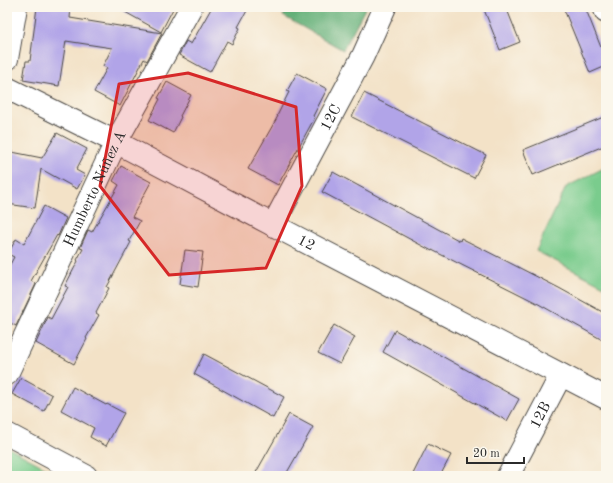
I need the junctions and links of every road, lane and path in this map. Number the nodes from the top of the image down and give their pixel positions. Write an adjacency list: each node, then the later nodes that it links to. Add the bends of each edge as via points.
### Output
1 (16, 7): 6 (street)
2 (191, 7): 8 (street, Humberto Núñez A)
3 (384, 7): 9 (street, 12C, via 363,56)
4 (604, 7): 5 (street)
5 (606, 12)
6 (7, 59)
7 (7, 88): 8 (street, 12)
8 (116, 142): 9 (street, 12); 10 (street, Humberto Núñez A)
9 (273, 225): 11 (street, 12)
10 (7, 374)
11 (561, 375): 12 (street, 12); 15 (street, 12B)
12 (606, 398)
13 (7, 434): 14 (street)
14 (86, 476)
15 (508, 476)

